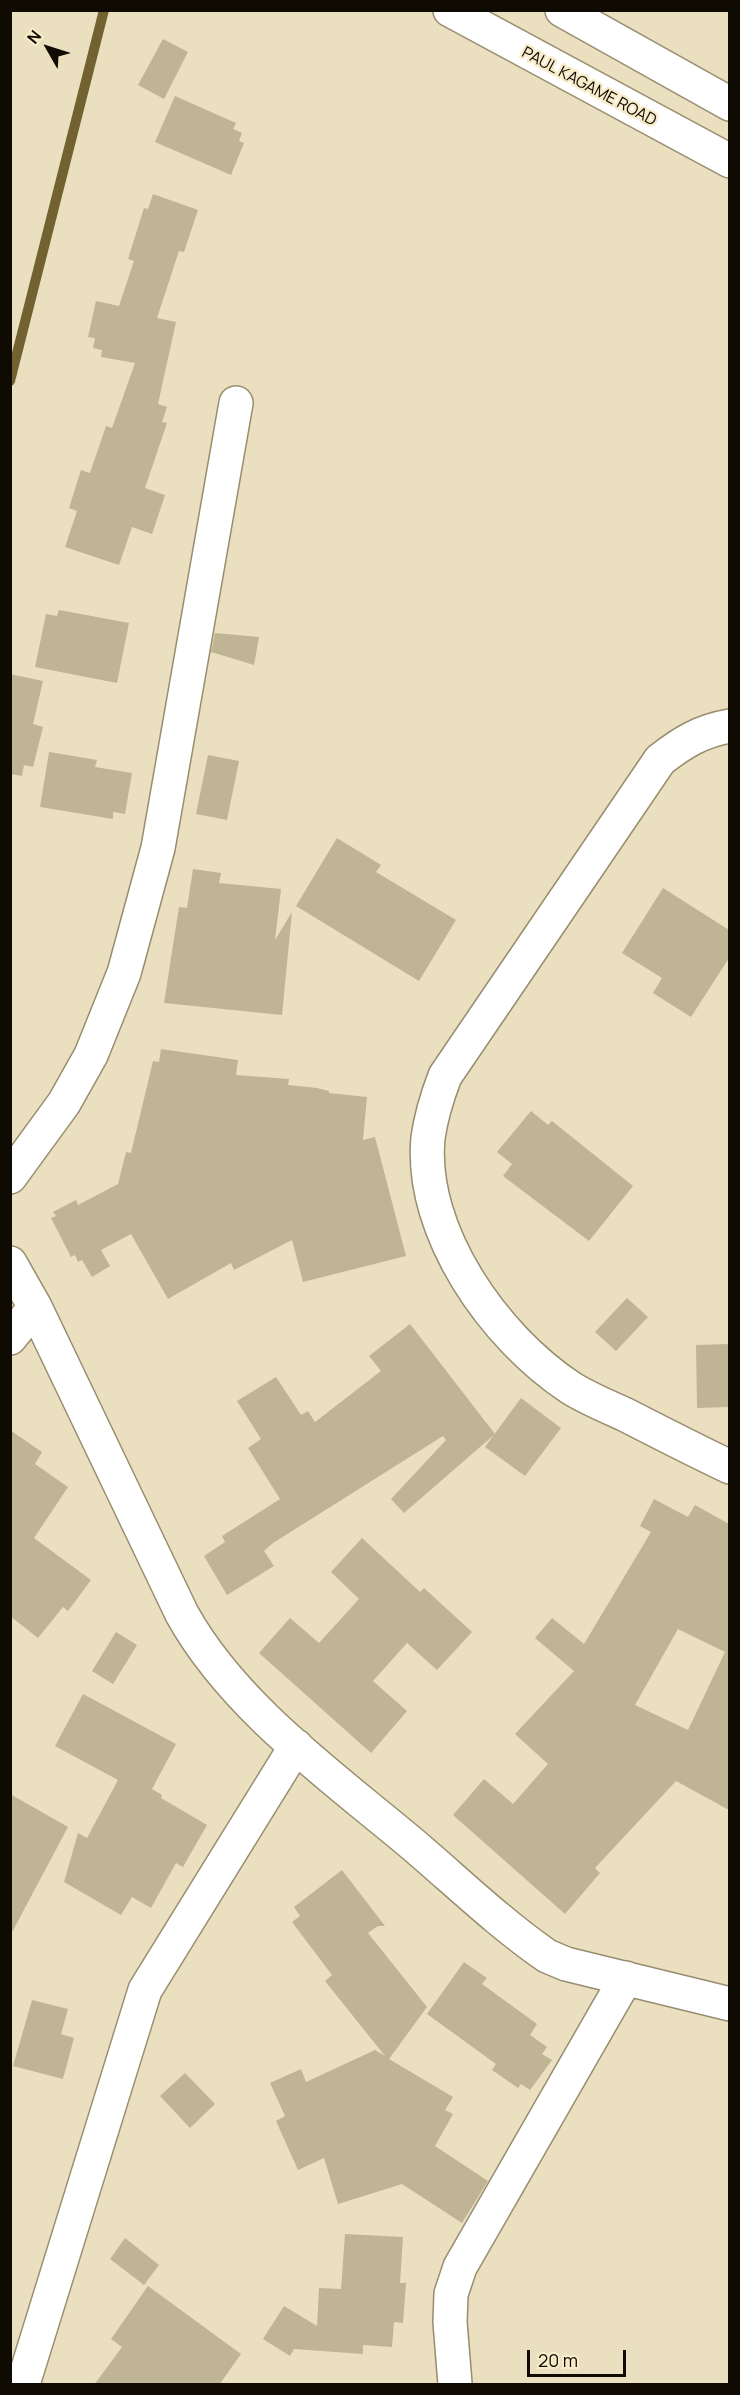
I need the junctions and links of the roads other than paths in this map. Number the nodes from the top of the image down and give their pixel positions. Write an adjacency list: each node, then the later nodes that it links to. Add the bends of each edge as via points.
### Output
1 (450, 10): 4 (street, PAUL KAGAME ROAD)
2 (562, 10): 3 (street)
3 (729, 104)
4 (729, 161)
5 (236, 403): 7 (street, via 158,848 124,973 91,1055 64,1103)
6 (729, 726): 11 (street, via 708,729 660,760 444,1076 428,1140 431,1189 439,1220 453,1253 481,1299 511,1336 572,1389)
7 (10, 1177)
8 (10, 1263): 9 (street)
9 (36, 1306): 10 (street); 12 (street, via 198,1643 227,1679)
10 (10, 1338)
11 (729, 1467)
12 (296, 1746): 13 (street, via 541,1952 566,1964); 15 (street, via 145,1990)
13 (626, 1978): 14 (street); 16 (street, via 460,2267 451,2294)
14 (729, 2004)
15 (23, 2385)
16 (455, 2385)

